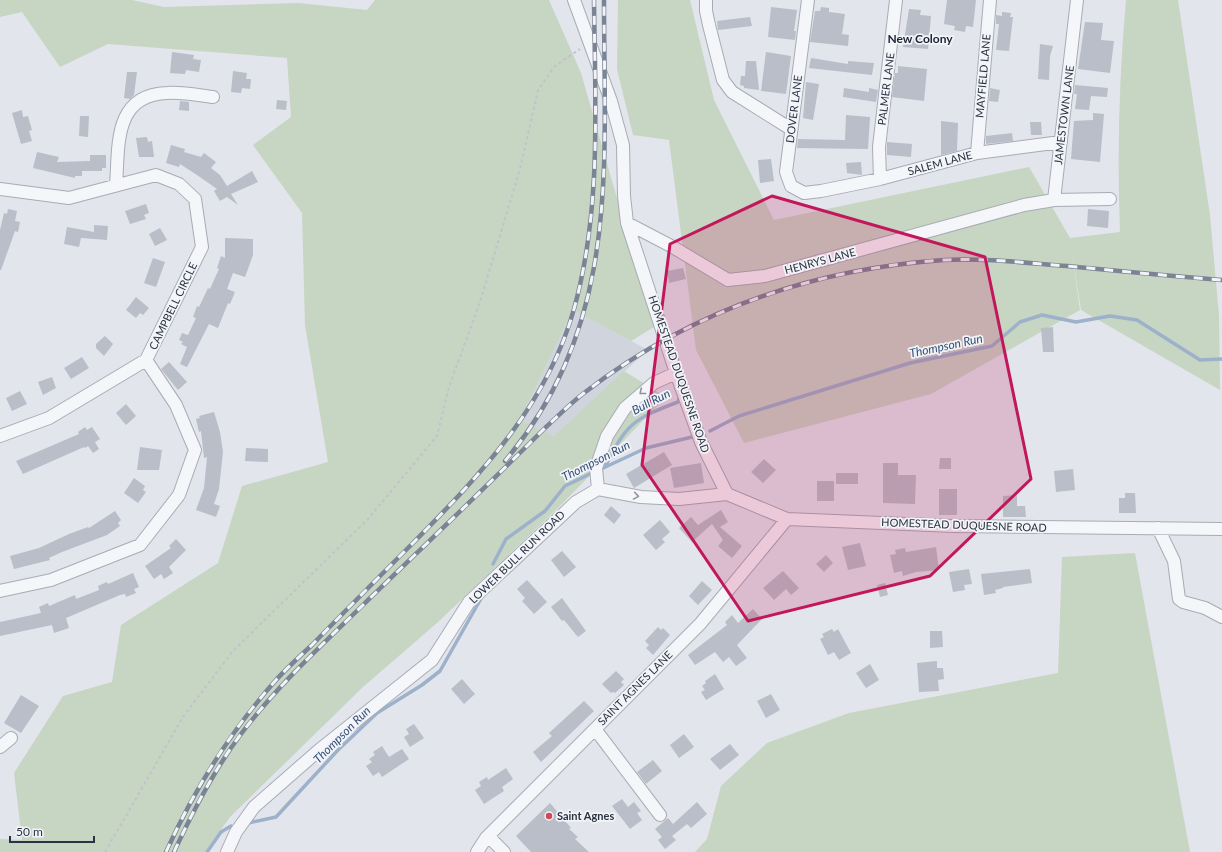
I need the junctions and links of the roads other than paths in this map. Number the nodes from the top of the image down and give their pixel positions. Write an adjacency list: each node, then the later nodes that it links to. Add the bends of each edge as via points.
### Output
1 (574, 0): 17 (street, HOMESTEAD DUQUESNE ROAD, via 611,101 623,145)
2 (706, 0): 8 (street, via 706,11 723,80 732,92)
3 (808, 0): 8 (street, DOVER LANE)
4 (896, 0): 11 (street, PALMER LANE, via 879,147)
5 (990, 0): 10 (street, MAYFIELD LANE)
6 (1077, 0): 9 (street, JAMESTOWN LANE)
7 (213, 97): 12 (street, via 163,93 143,97 134,104 121,125)
8 (791, 129): 14 (street, DOVER LANE, via 786,172 791,186 804,193)
9 (1061, 142): 10 (street, SALEM LANE); 16 (street, JAMESTOWN LANE)
10 (977, 153): 11 (street, SALEM LANE)
11 (880, 179): 14 (street, SALEM LANE)
12 (116, 185): 13 (street, CAMPBELL CIRCLE, via 69,198); 18 (street, CAMPBELL CIRCLE, via 156,175 179,184 195,199 202,247)
13 (0, 189)
14 (821, 192)
15 (1110, 199): 16 (street)
16 (1054, 200): 17 (street, HENRYS LANE, via 1024,205 766,276 728,280)
17 (627, 223): 19 (street, HOMESTEAD DUQUESNE ROAD)
18 (146, 360): 20 (street, CAMPBELL CIRCLE, via 49,418); 26 (street, via 176,405 195,450 179,495 140,545 51,580)
19 (676, 373): 21 (street, one-way to 21, via 654,383 625,408 607,436 597,472); 22 (street, HOMESTEAD DUQUESNE ROAD, via 701,442)
20 (0, 436)
21 (598, 489): 22 (street, one-way to 22, via 641,497 679,499); 33 (street, LOWER BULL RUN ROAD, via 576,502 469,602 432,660 318,751 254,807 236,832)
22 (727, 494): 23 (street, HOMESTEAD DUQUESNE ROAD)
23 (787, 518): 24 (street, HOMESTEAD DUQUESNE ROAD, via 953,526); 28 (street, SAINT AGNES LANE, via 700,624)
24 (1158, 528): 25 (street, HOMESTEAD DUQUESNE ROAD); 27 (street, via 1174,561 1179,599)
25 (1222, 529)
26 (0, 592)
27 (1222, 617)
28 (595, 729): 31 (street); 32 (street, SAINT AGNES LANE)
29 (11, 738): 30 (street)
30 (0, 747)
31 (660, 816)
32 (488, 836): 34 (street, SAINT AGNES LANE); 35 (street)
33 (227, 852)
34 (477, 852)
35 (504, 852)

